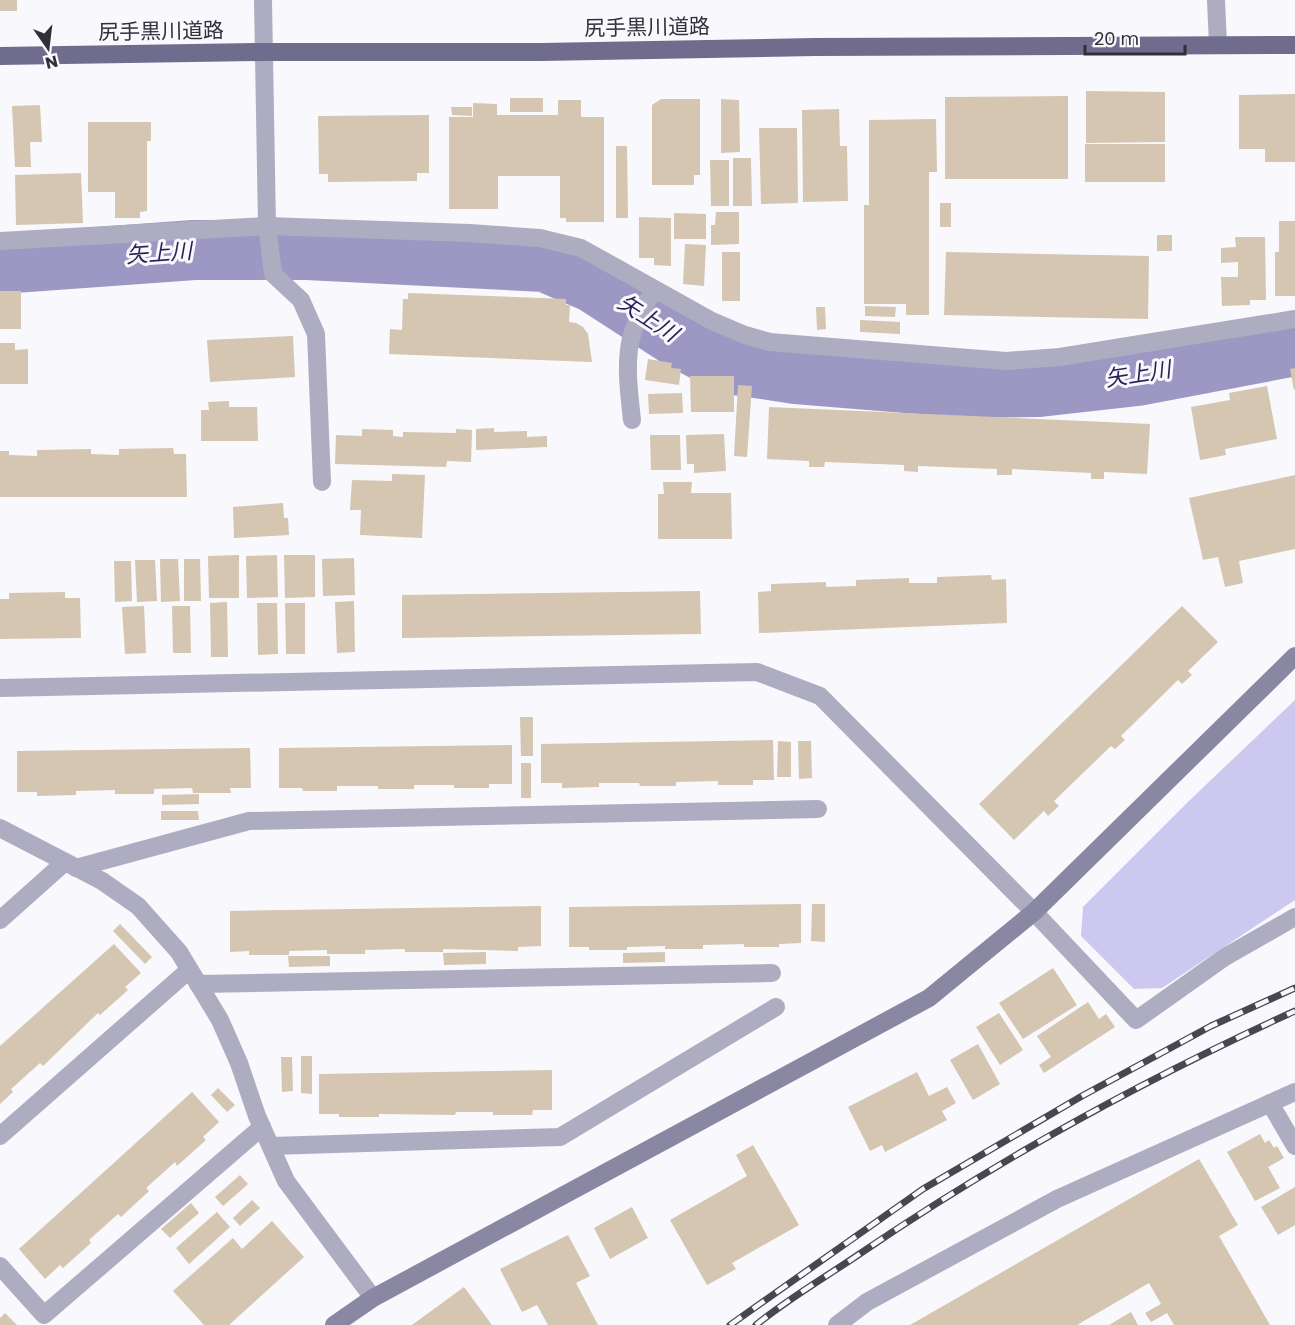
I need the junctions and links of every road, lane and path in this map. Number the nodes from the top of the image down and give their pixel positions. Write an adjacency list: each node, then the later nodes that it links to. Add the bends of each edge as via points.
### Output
1 (263, 0): 5 (street)
2 (1216, 0): 3 (street)
3 (1218, 45): 4 (main road, 尻手黒川道路); 5 (main road, 尻手黒川道路)
4 (1295, 45)
5 (264, 52): 6 (main road, 尻手黒川道路); 7 (street)
6 (0, 56)
7 (267, 226): 8 (street); 9 (street, via 540,238 581,248); 12 (street, via 273,274 301,300 316,334)
8 (0, 241)
9 (654, 289): 10 (street, via 712,321 770,342 1006,360 1060,357); 11 (street, via 633,331 628,374)
10 (1295, 319)
11 (632, 420)
12 (322, 482)
13 (1295, 657): 18 (street)
14 (0, 688): 18 (street, via 757,672 820,696)
15 (818, 809): 17 (street, via 249,821)
16 (0, 828): 17 (street)
17 (70, 865): 20 (street); 22 (street, via 138,906 179,952)
18 (1034, 912): 19 (street, via 1136,1020 1225,957); 31 (street, via 929,998)
19 (1295, 917)
20 (0, 920)
21 (772, 973): 22 (street)
22 (194, 977): 26 (street, via 220,1020); 27 (street)
23 (776, 1007): 28 (street, via 560,1137)
24 (1295, 1092): 25 (street)
25 (1270, 1103): 29 (street); 33 (street, via 1057,1198 867,1302)
26 (262, 1127): 28 (street); 30 (street, via 44,1315)
27 (0, 1136)
28 (271, 1146): 31 (street, via 286,1181)
29 (1295, 1146)
30 (0, 1266)
31 (373, 1298): 32 (street)
32 (334, 1325)
33 (837, 1325)

